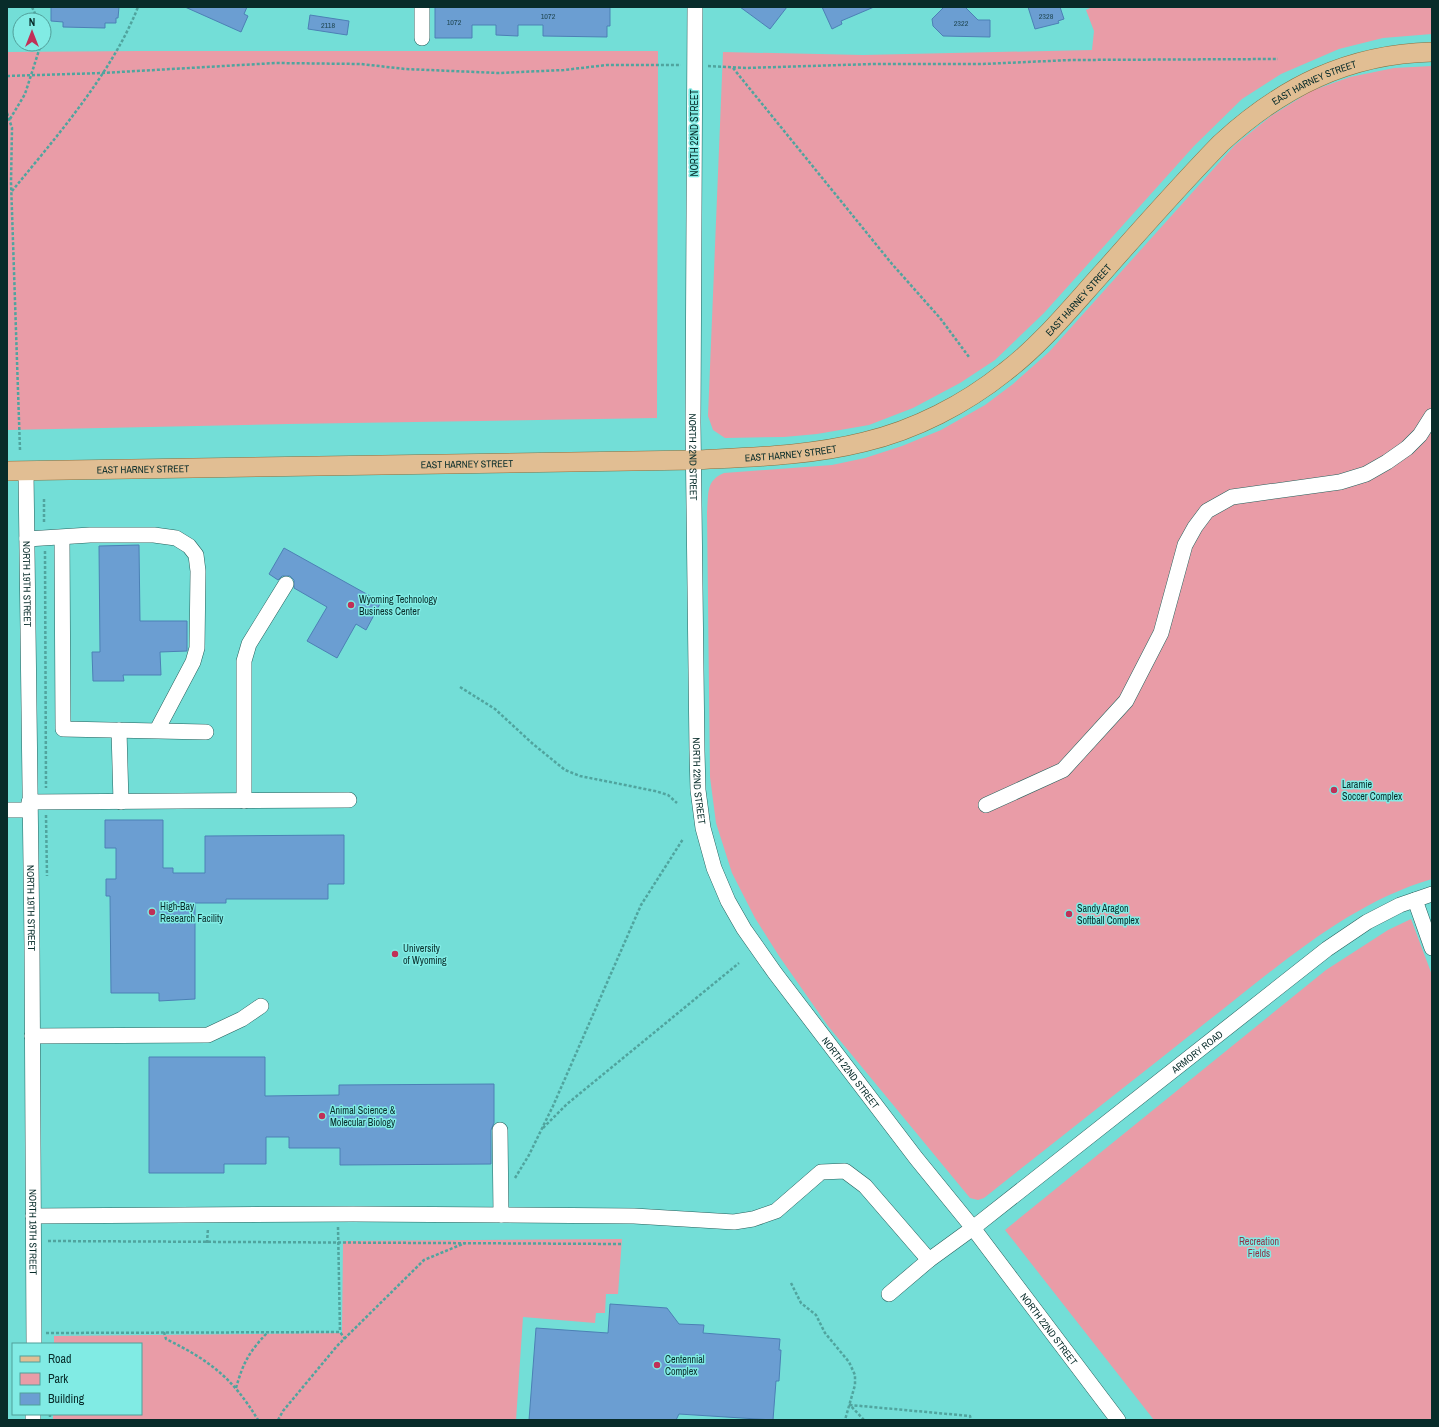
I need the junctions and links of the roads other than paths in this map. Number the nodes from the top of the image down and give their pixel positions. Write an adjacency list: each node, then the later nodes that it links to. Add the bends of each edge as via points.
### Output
1 (422, 7): 3 (street)
2 (695, 7): 6 (street, NORTH 22ND STREET)
3 (422, 38)
4 (1432, 52): 6 (main road, EAST HARNEY STREET, via 1383,57 1338,68 1278,97 1253,115 1208,156 1042,339 1007,371 975,395 909,427 866,442 821,451)
5 (1432, 416): 18 (street, via 1420,435 1407,448 1366,474 1340,482 1232,498 1207,511 1186,545 1161,634 1126,701 1063,770)
6 (694, 460): 7 (main road, EAST HARNEY STREET); 29 (street, NORTH 22ND STREET, via 698,790 703,828 714,868 744,930 916,1158)
7 (26, 471): 8 (main road, EAST HARNEY STREET); 10 (street, NORTH 19TH STREET)
8 (7, 472)
9 (62, 538): 10 (street); 12 (street, via 63,730); 13 (street, via 90,535 154,535 176,538 189,546 196,555 197,648 193,662)
10 (28, 539): 19 (street, NORTH 19TH STREET)
11 (286, 584): 16 (street, via 249,644 244,661)
12 (119, 730): 13 (street); 17 (street)
13 (157, 730): 14 (street)
14 (206, 732)
15 (349, 800): 16 (street)
16 (244, 801): 17 (street)
17 (121, 802): 19 (street)
18 (986, 805)
19 (29, 806): 20 (street); 25 (street, NORTH 19TH STREET)
20 (7, 810)
21 (1432, 894): 22 (street, ARMORY ROAD)
22 (1415, 900): 23 (street); 29 (street, ARMORY ROAD, via 1367,922 1328,949)
23 (1432, 948)
24 (261, 1006): 25 (street, via 242,1019 208,1035)
25 (32, 1036): 28 (street, NORTH 19TH STREET)
26 (500, 1130): 27 (street)
27 (500, 1215): 28 (street); 30 (street, via 634,1216 710,1222 741,1221 776,1211 821,1172 845,1171 865,1186)
28 (33, 1216): 32 (street, NORTH 19TH STREET)
29 (973, 1228): 30 (street, ARMORY ROAD); 33 (street, NORTH 22ND STREET)
30 (928, 1260): 31 (street, ARMORY ROAD)
31 (889, 1294)
32 (34, 1339)
33 (1118, 1420)

